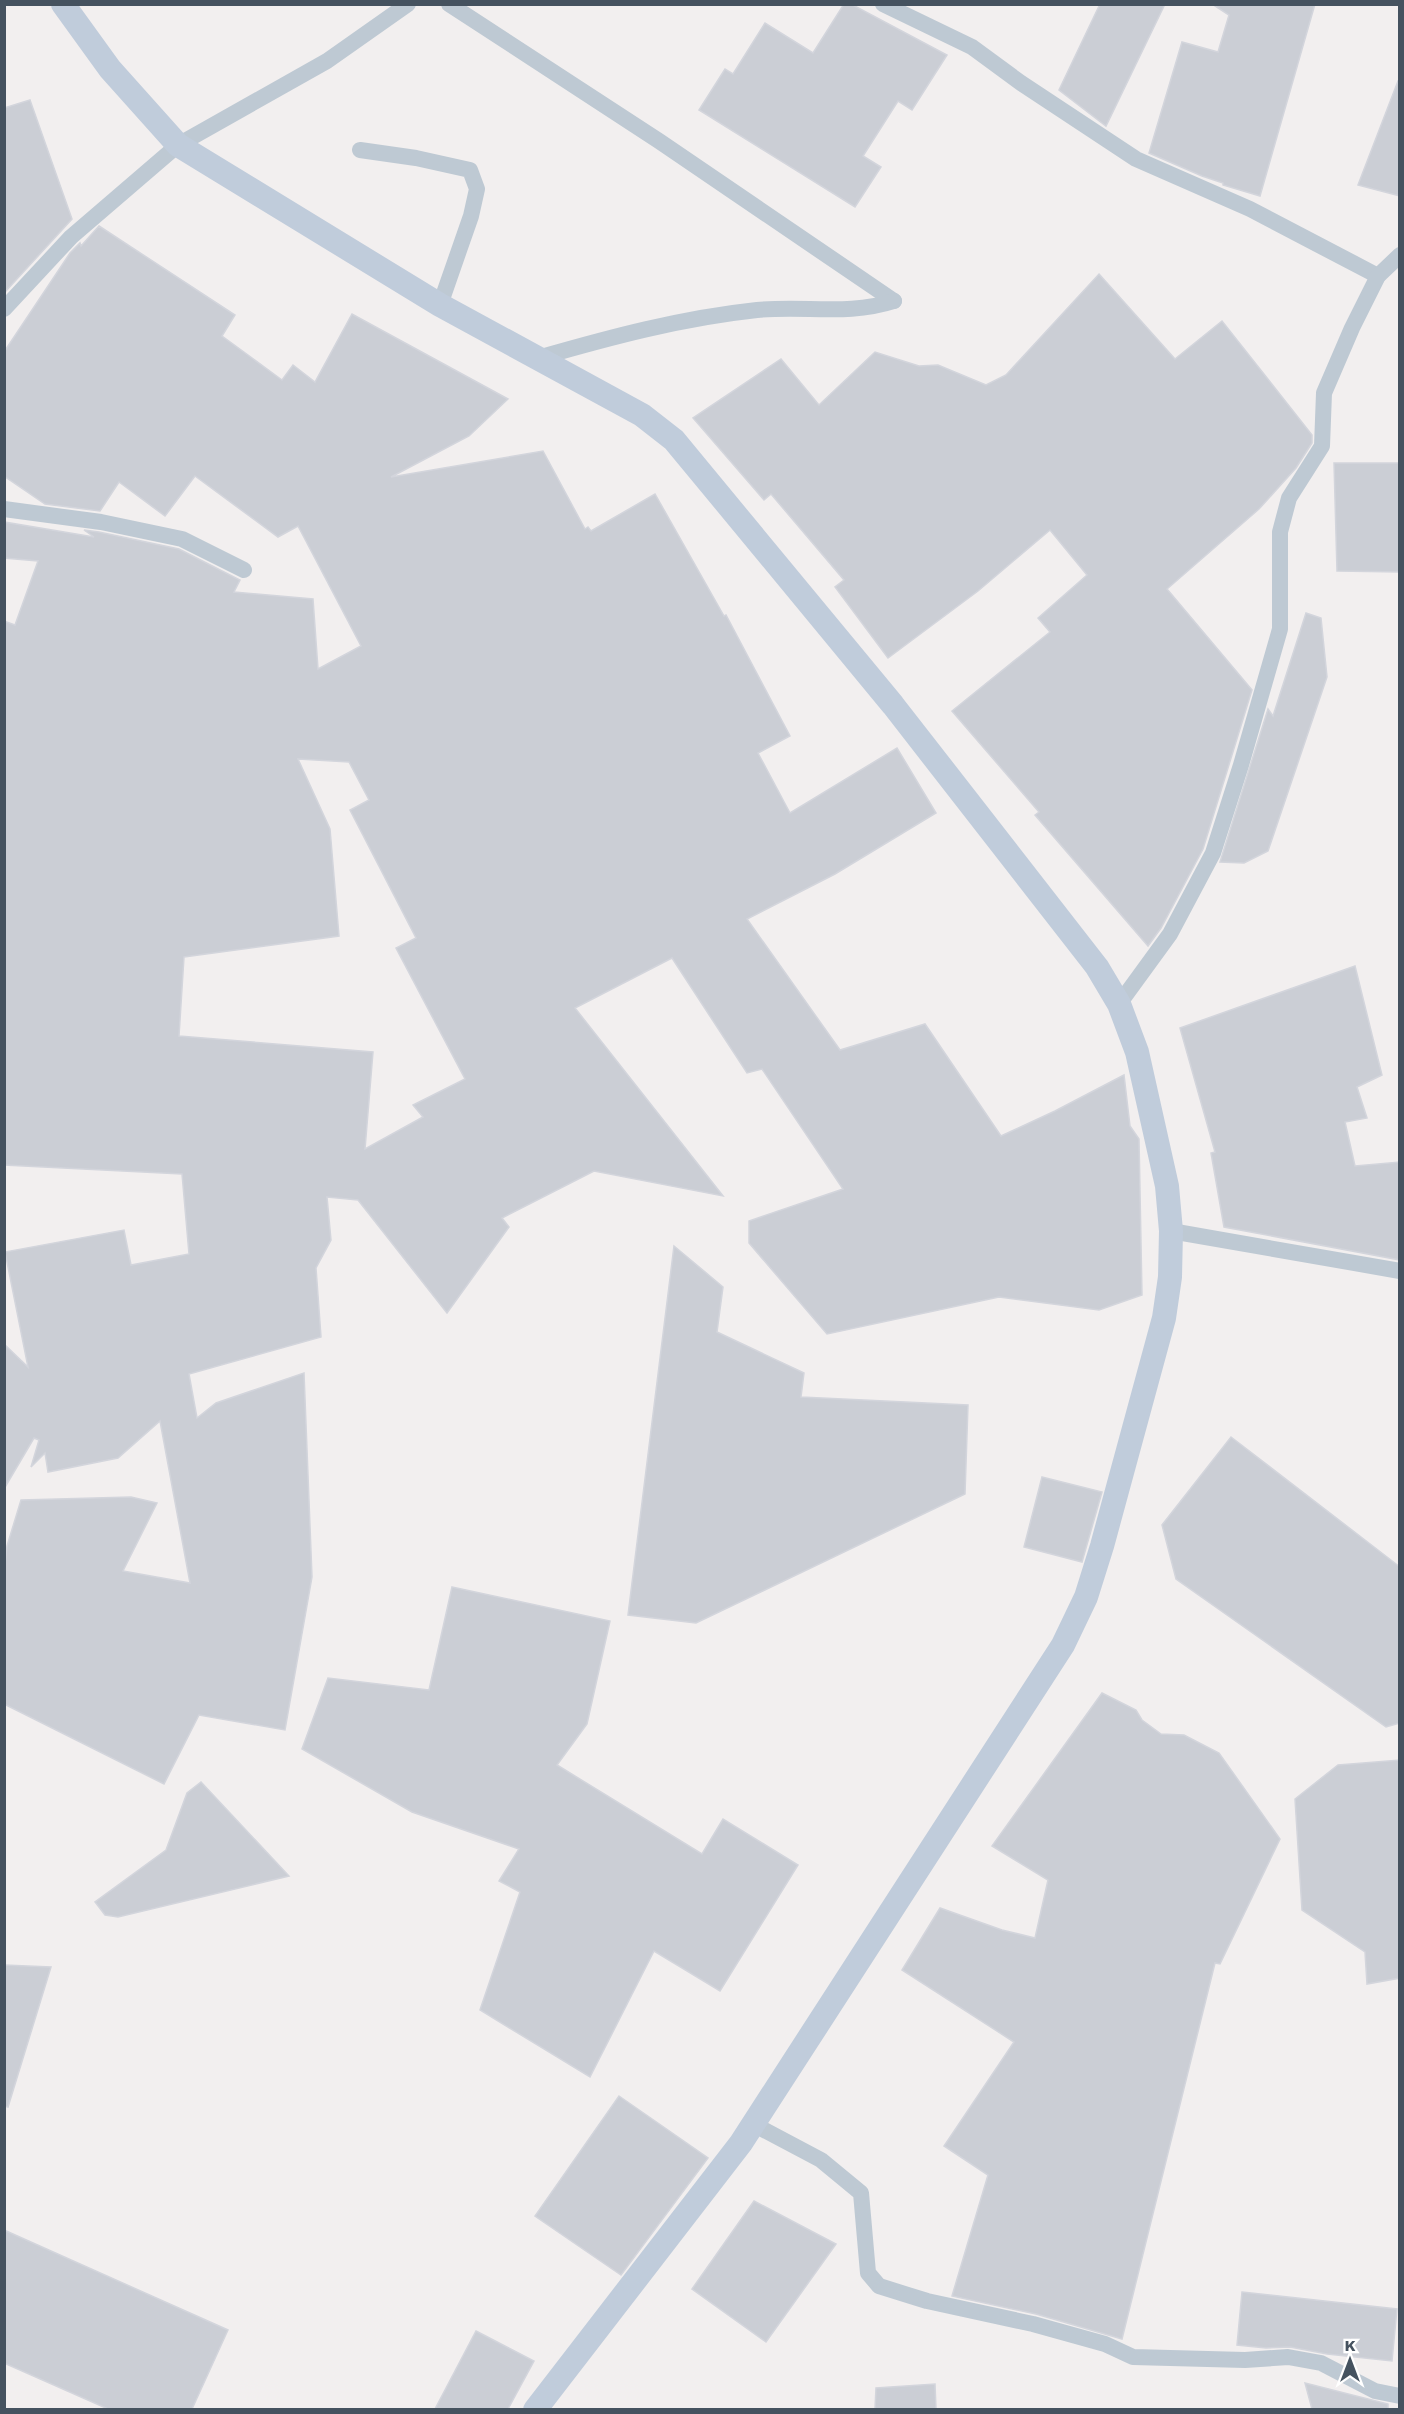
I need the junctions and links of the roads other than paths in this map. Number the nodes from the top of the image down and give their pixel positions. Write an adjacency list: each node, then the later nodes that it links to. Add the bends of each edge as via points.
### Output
1 (63, 4): 5 (street, via 110,69)
2 (408, 4): 5 (street, via 327,62)
3 (449, 4): 11 (street, via 659,141 894,302 843,311 769,309 707,315)
4 (883, 4): 8 (street, via 972,47 1136,159 1250,208)
5 (178, 145): 9 (street); 10 (street, via 71,237)
6 (360, 150): 9 (street, via 470,170 477,189 471,216)
7 (1400, 255): 8 (street)
8 (1378, 276): 14 (street, via 1324,393 1322,446 1289,498 1280,532 1280,629 1213,853 1170,934)
9 (440, 305): 11 (street)
10 (4, 309)
11 (538, 358): 14 (street, via 642,415 674,440 893,705 1097,967)
12 (4, 509): 13 (street, via 101,522 182,539)
13 (244, 570)
14 (1119, 1004): 15 (street, via 1140,1063 1167,1186)
15 (1171, 1231): 16 (street); 17 (street, via 1164,1318 1086,1597 1063,1645)
16 (1400, 1271)
17 (753, 2124): 18 (street, via 821,2160 861,2193 868,2273 879,2286 1105,2344 1133,2357 1288,2357 1321,2363 1375,2391); 19 (street)
18 (1400, 2396)
19 (535, 2409)

